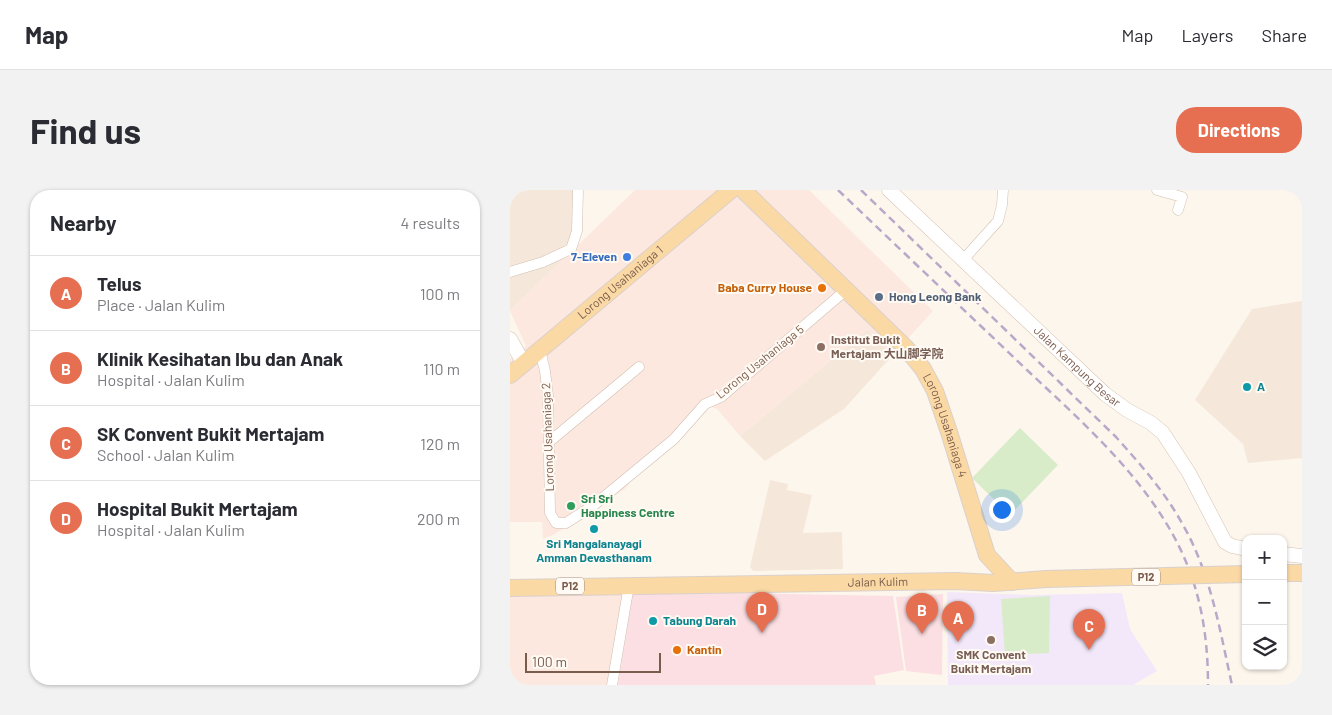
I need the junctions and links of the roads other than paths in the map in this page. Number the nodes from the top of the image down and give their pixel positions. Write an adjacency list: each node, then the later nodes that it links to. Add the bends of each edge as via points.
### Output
1 (578, 190): 9 (street, via 577,231 571,248 543,262)
2 (731, 190): 12 (main road, Lorong Usahaniaga 1)
3 (743, 190): 10 (main road, Lorong Usahaniaga 4)
4 (890, 190): 8 (street, Jalan Kampung Besar)
5 (1003, 190): 8 (street, via 998,221)
6 (1157, 190): 7 (street, via 1182,197)
7 (1178, 210)
8 (963, 260): 18 (street, Jalan Kampung Besar, via 1115,402 1163,433 1189,473 1225,542)
9 (510, 272)
10 (846, 290): 17 (street, Lorong Usahaniaga 5, via 721,397 705,404 674,439 594,505 566,523); 20 (main road, Lorong Usahaniaga 4, via 923,368 935,391)
11 (510, 339): 13 (street)
12 (540, 350): 13 (main road, Lorong Usahaniaga 1); 16 (street, Lorong Usahaniaga 2, via 548,396)
13 (524, 364): 15 (main road, Lorong Usahaniaga 1)
14 (639, 367): 16 (street)
15 (510, 375)
16 (549, 442): 17 (street, Lorong Usahaniaga 2, via 550,513)
17 (556, 523)
18 (1242, 548)
19 (1287, 554): 21 (street)
20 (987, 555): 25 (main road, via 983,571); 26 (main road)
21 (1302, 556)
22 (1287, 573): 23 (main road)
23 (1302, 573)
24 (1242, 574): 26 (main road, Jalan Kulim / P12, bridge)
25 (956, 581): 26 (main road, Jalan Kulim / P12); 27 (main road, Jalan Kulim / P12)
26 (1012, 582)
27 (629, 585): 28 (main road, Jalan Kulim / P12); 29 (street)
28 (510, 588)
29 (612, 685)

